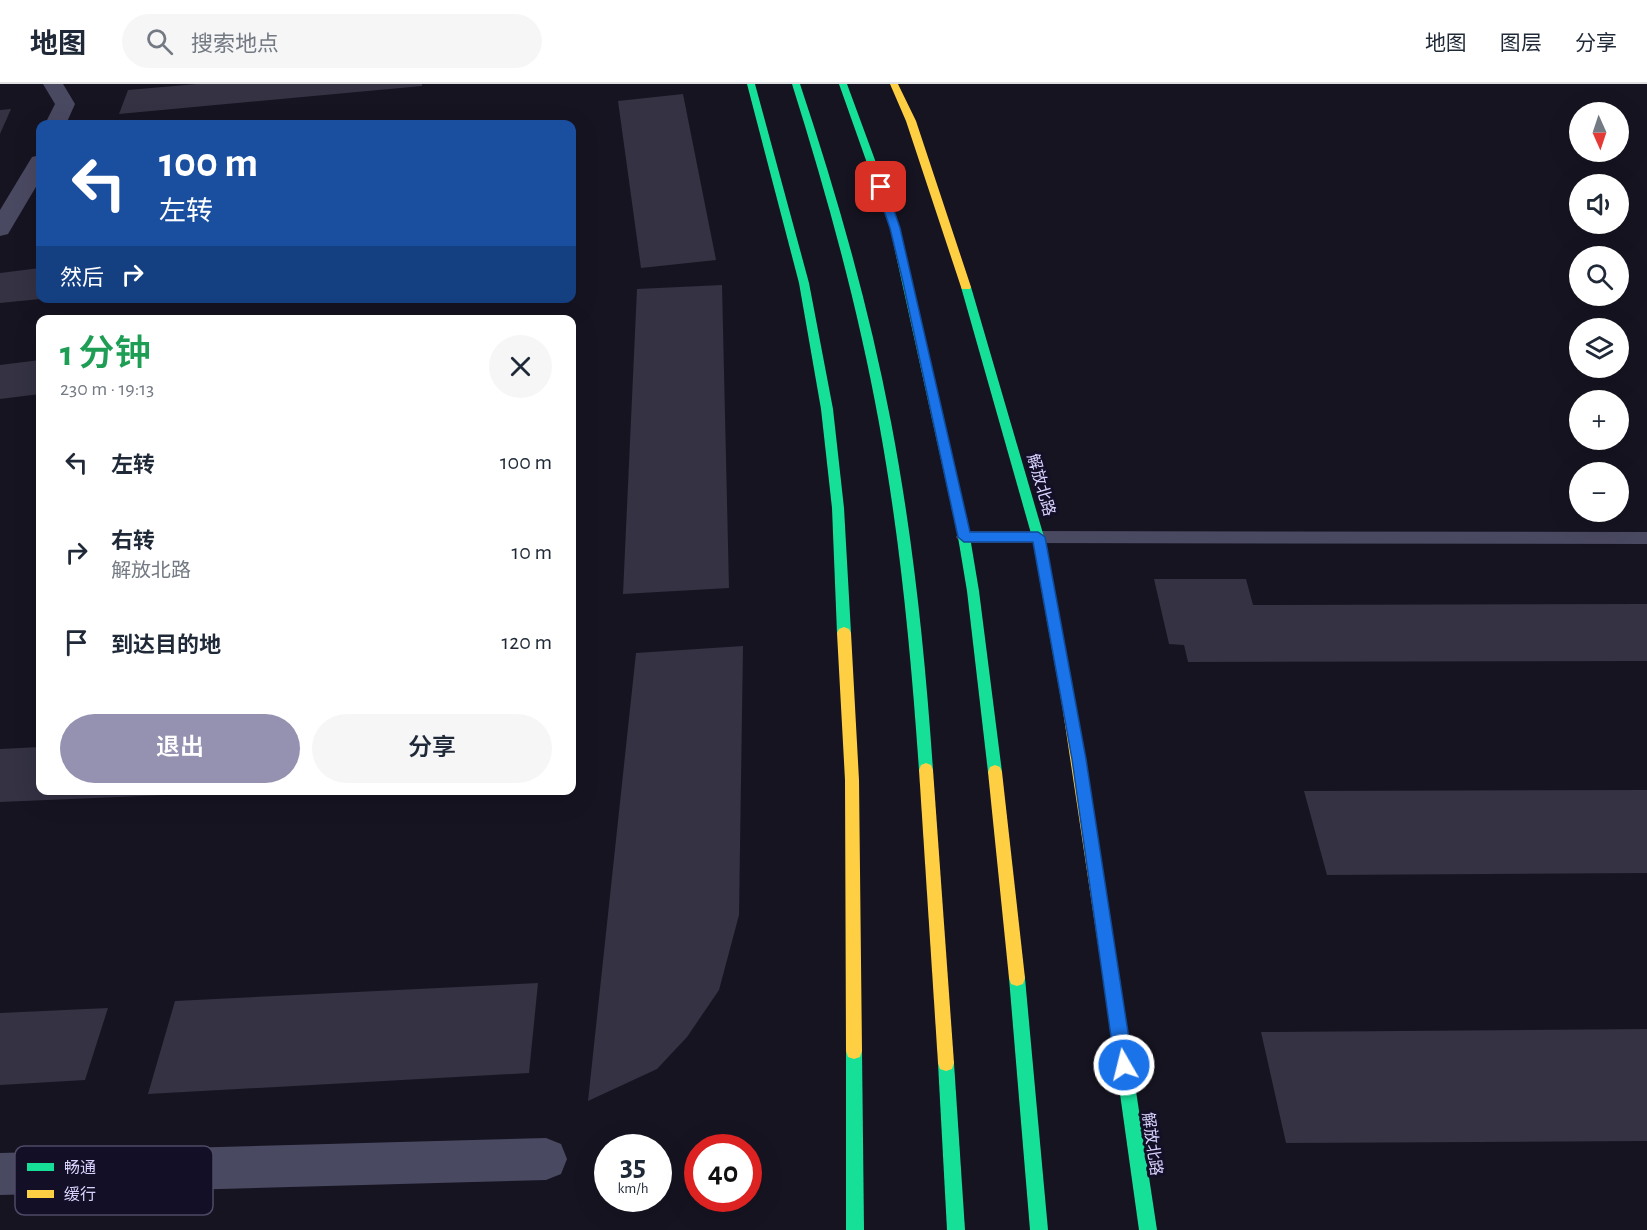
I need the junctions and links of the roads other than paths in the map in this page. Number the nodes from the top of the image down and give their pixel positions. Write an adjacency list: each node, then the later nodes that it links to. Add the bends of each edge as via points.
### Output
1 (53, 84): 6 (street, via 65,104)
2 (751, 84): 16 (main road, via 804,283 838,508 852,780)
3 (796, 84): 17 (main road, via 850,255 903,525 917,642)
4 (843, 84): 9 (main road, via 895,228)
5 (894, 84): 10 (main road, 解放北路, via 912,121 956,254)
6 (58, 120)
7 (36, 169): 8 (street)
8 (0, 229)
9 (964, 537): 10 (lane); 18 (main road, via 1011,909)
10 (1038, 537): 11 (lane); 19 (main road, 解放北路, via 1079,759)
11 (1647, 538)
12 (546, 1159): 13 (street)
13 (213, 1168)
14 (0, 1174): 15 (street)
15 (15, 1174)
16 (855, 1230)
17 (956, 1230)
18 (1039, 1230)
19 (1148, 1230)

